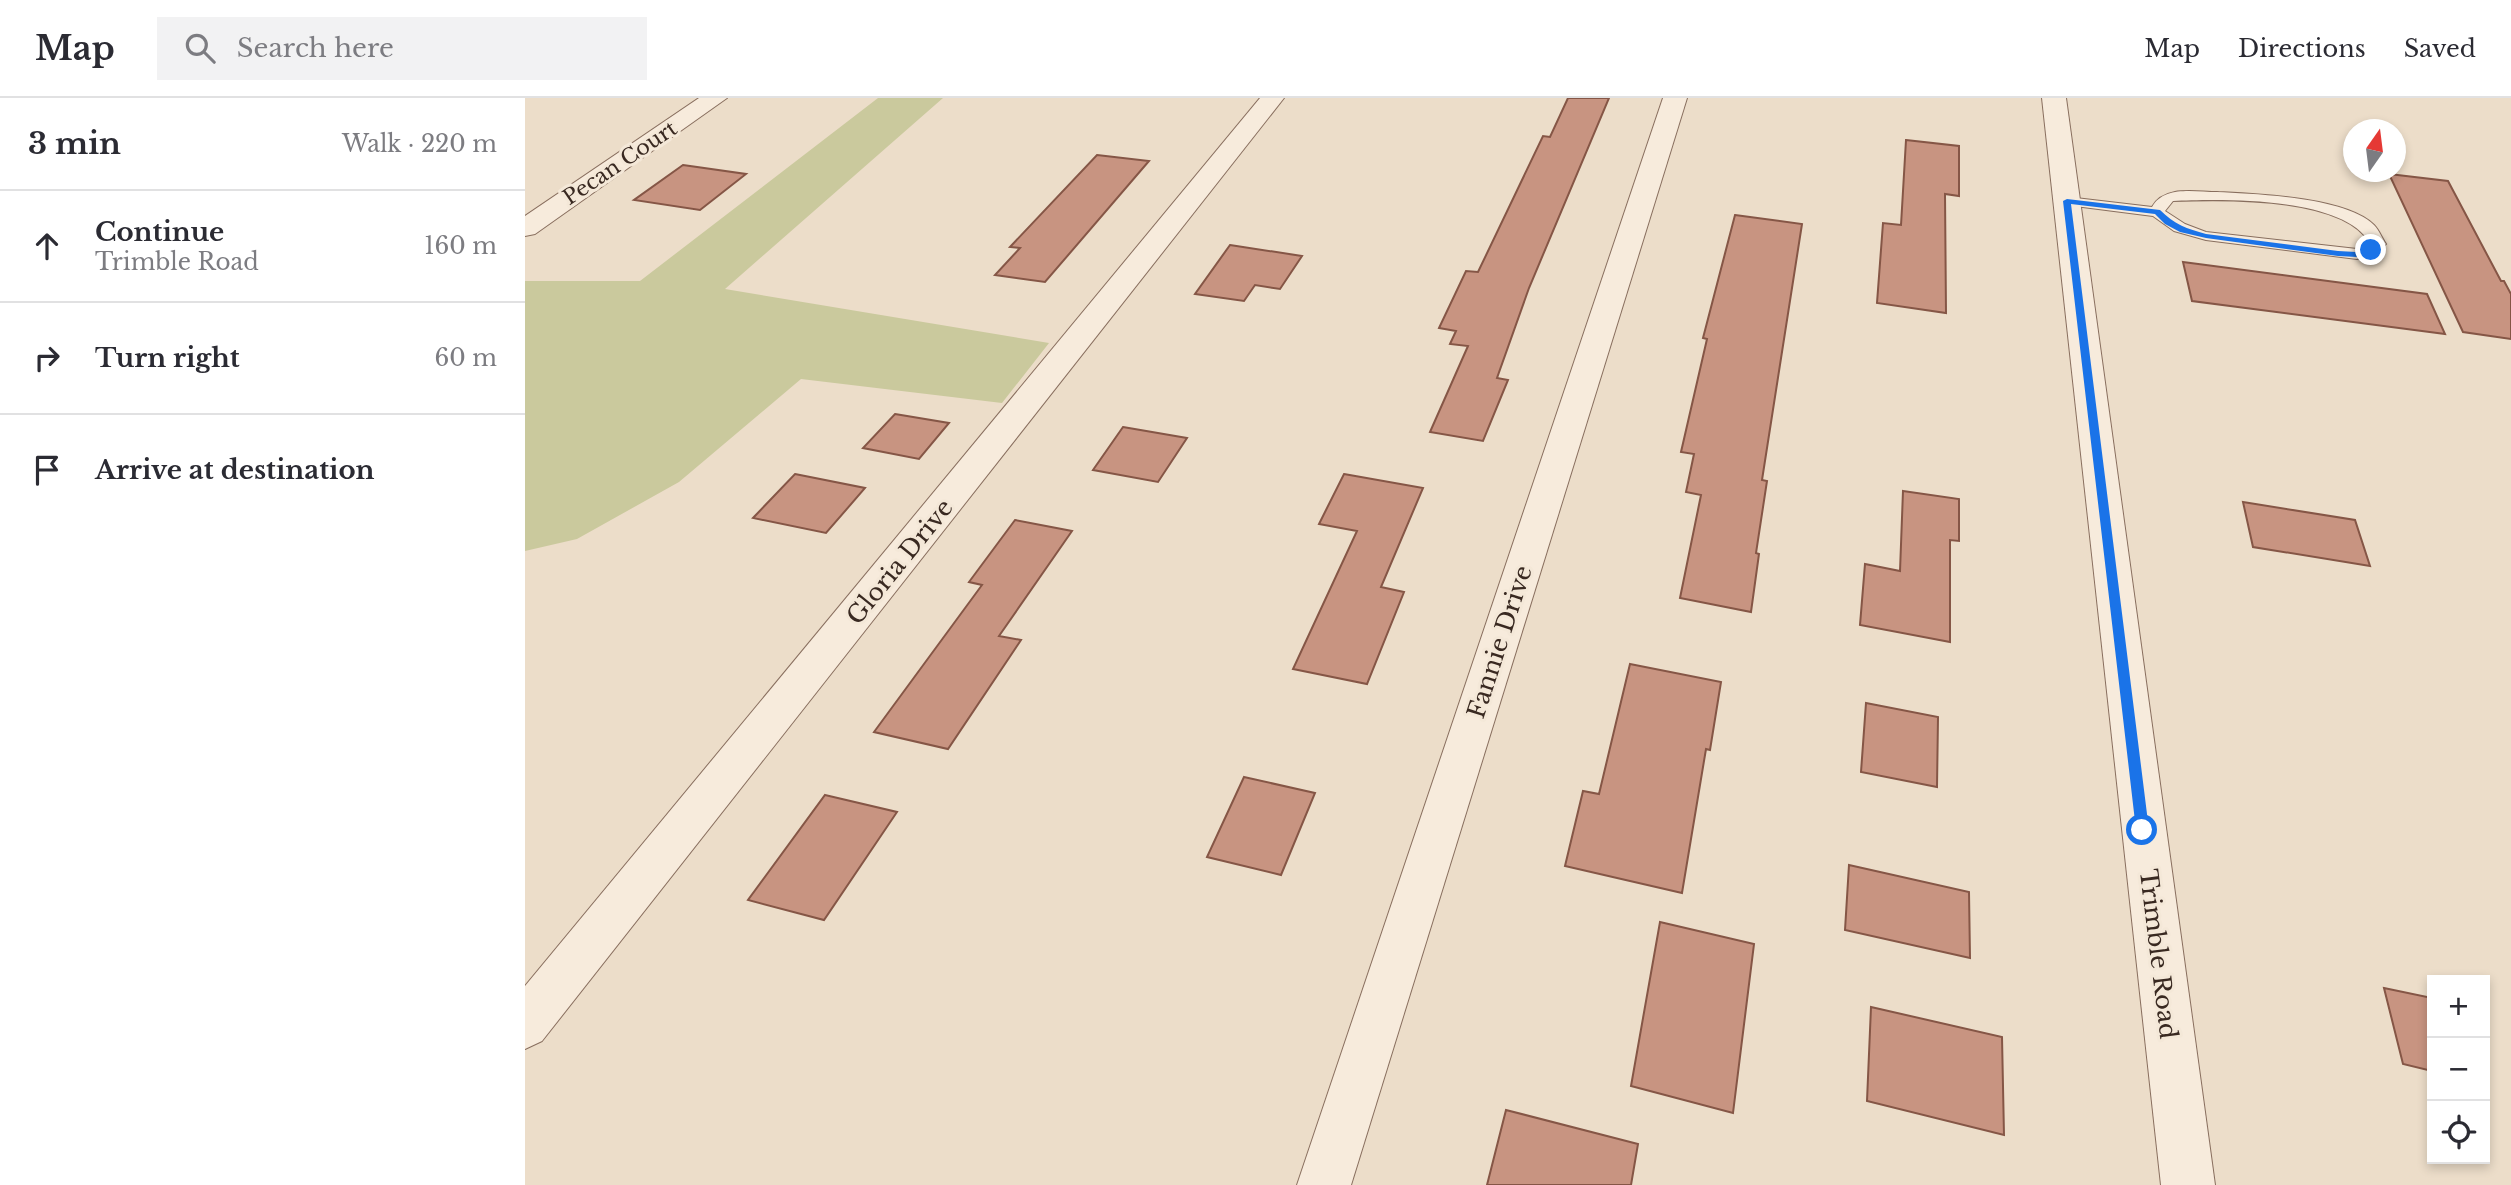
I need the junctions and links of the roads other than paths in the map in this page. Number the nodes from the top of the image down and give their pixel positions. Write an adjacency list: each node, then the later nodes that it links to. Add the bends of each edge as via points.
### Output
1 (715, 98): 7 (street, Pecan Court)
2 (1272, 98): 8 (street, Gloria Drive)
3 (1675, 98): 9 (street, Fannie Drive)
4 (2054, 98): 5 (street, Trimble Road)
5 (2067, 201): 6 (lane); 10 (street, Trimble Road)
6 (2157, 212): 6 (lane, via 2183,230 2206,236 2357,254 2378,244 2365,223 2347,214 2283,202 2169,197)
7 (525, 228)
8 (525, 1024)
9 (1324, 1185)
10 (2189, 1185)

